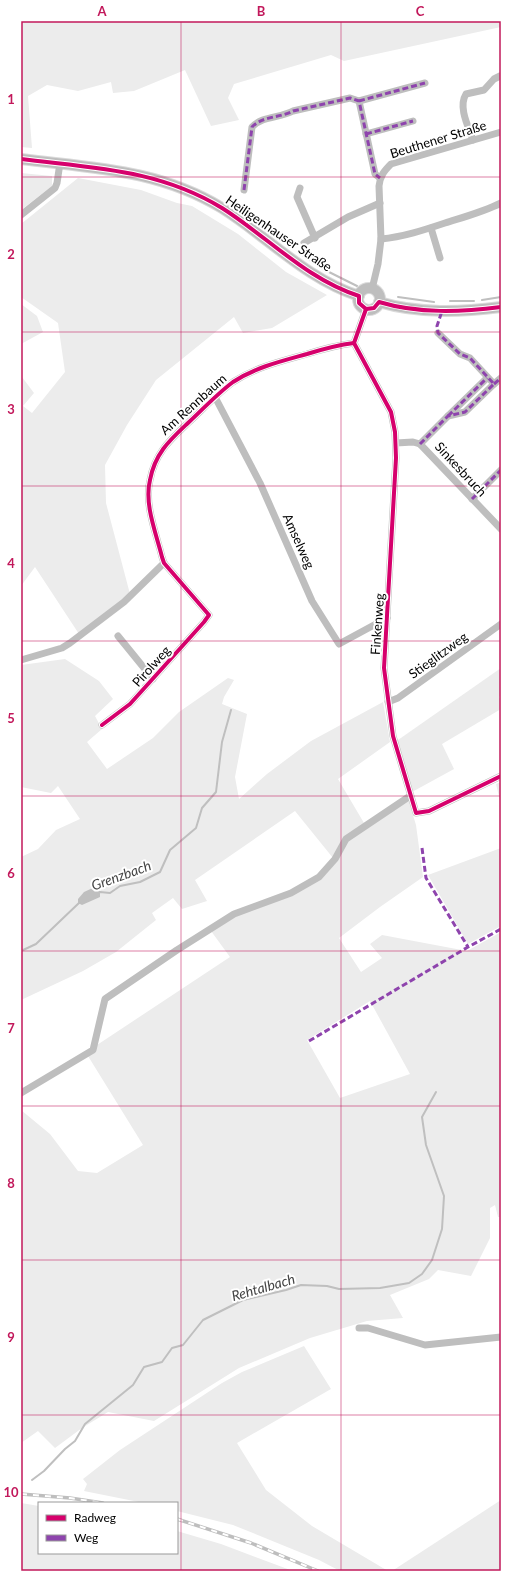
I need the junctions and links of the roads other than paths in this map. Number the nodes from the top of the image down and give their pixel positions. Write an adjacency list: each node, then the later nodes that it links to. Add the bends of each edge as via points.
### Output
1 (500, 76): 7 (street, via 484,90 466,94 462,100)
2 (425, 83): 3 (street)
3 (359, 101): 6 (street); 12 (street, via 350,98 337,100 256,122 252,127)
4 (413, 121): 6 (street)
5 (501, 132): 7 (street, Beuthener Straße)
6 (366, 134): 10 (street, via 375,174)
7 (473, 140): 10 (street, Beuthener Straße, via 391,164)
8 (21, 159): 9 (main road, Heiligenhauser Straße)
9 (60, 163): 15 (street, via 55,188); 22 (main road, Heiligenhauser Straße, via 128,172 162,181 192,193 241,220 303,268)
10 (380, 178): 13 (street)
11 (300, 188): 17 (street, via 297,197)
12 (244, 190)
13 (380, 203): 17 (street, via 348,217); 18 (street)
14 (501, 204): 16 (street)
15 (21, 215)
16 (431, 228): 18 (street); 20 (street)
17 (315, 238): 19 (street)
18 (381, 240): 21 (street)
19 (304, 244)
20 (440, 258)
21 (372, 289): 22 (main road, via 364,290); 23 (main road, via 378,294)
22 (359, 296): 25 (main road, via 359,303)
23 (379, 302): 24 (main road, via 411,309 442,311); 25 (main road, via 374,308)
24 (501, 307)
25 (366, 309): 27 (street)
26 (438, 333): 28 (street, via 460,354 470,358)
27 (354, 343): 31 (street, Am Rennbaum, via 341,344 252,371 233,382); 33 (street, Finkenweg, via 391,412)
28 (487, 378): 30 (street); 32 (street)
29 (501, 378): 30 (street)
30 (494, 384): 32 (street, via 465,412)
31 (215, 398): 38 (street, Am Rennbaum, via 165,445 155,461 149,481 149,503); 40 (street, Amselweg, via 260,483 312,601 339,644)
32 (448, 416): 34 (street)
33 (396, 443): 34 (street, Sinkesbruch); 40 (street, Finkenweg)
34 (420, 444): 36 (street, Sinkesbruch)
35 (501, 470): 36 (street)
36 (472, 499): 37 (street, Sinkesbruch)
37 (501, 529)
38 (164, 563): 39 (street, Am Rennbaum); 43 (street, via 124,602 80,636 62,648)
39 (209, 614): 44 (street, Pirolweg)
40 (387, 618): 45 (street, Finkenweg, via 384,668)
41 (501, 624): 45 (street, Stieglitzweg, via 398,698)
42 (118, 636): 44 (street, Pirolweg)
43 (21, 660)
44 (153, 679): 46 (street, Pirolweg, via 130,704)
45 (388, 702): 48 (street, Finkenweg, via 395,743)
46 (102, 725)
47 (501, 776): 48 (street, Finkenweg, via 429,812 416,814)
48 (410, 796): 49 (street, via 346,839 319,877 291,893 234,914 106,999 93,1050)
49 (21, 1093)
50 (359, 1328): 51 (street, via 368,1328 425,1345)
51 (501, 1337)

